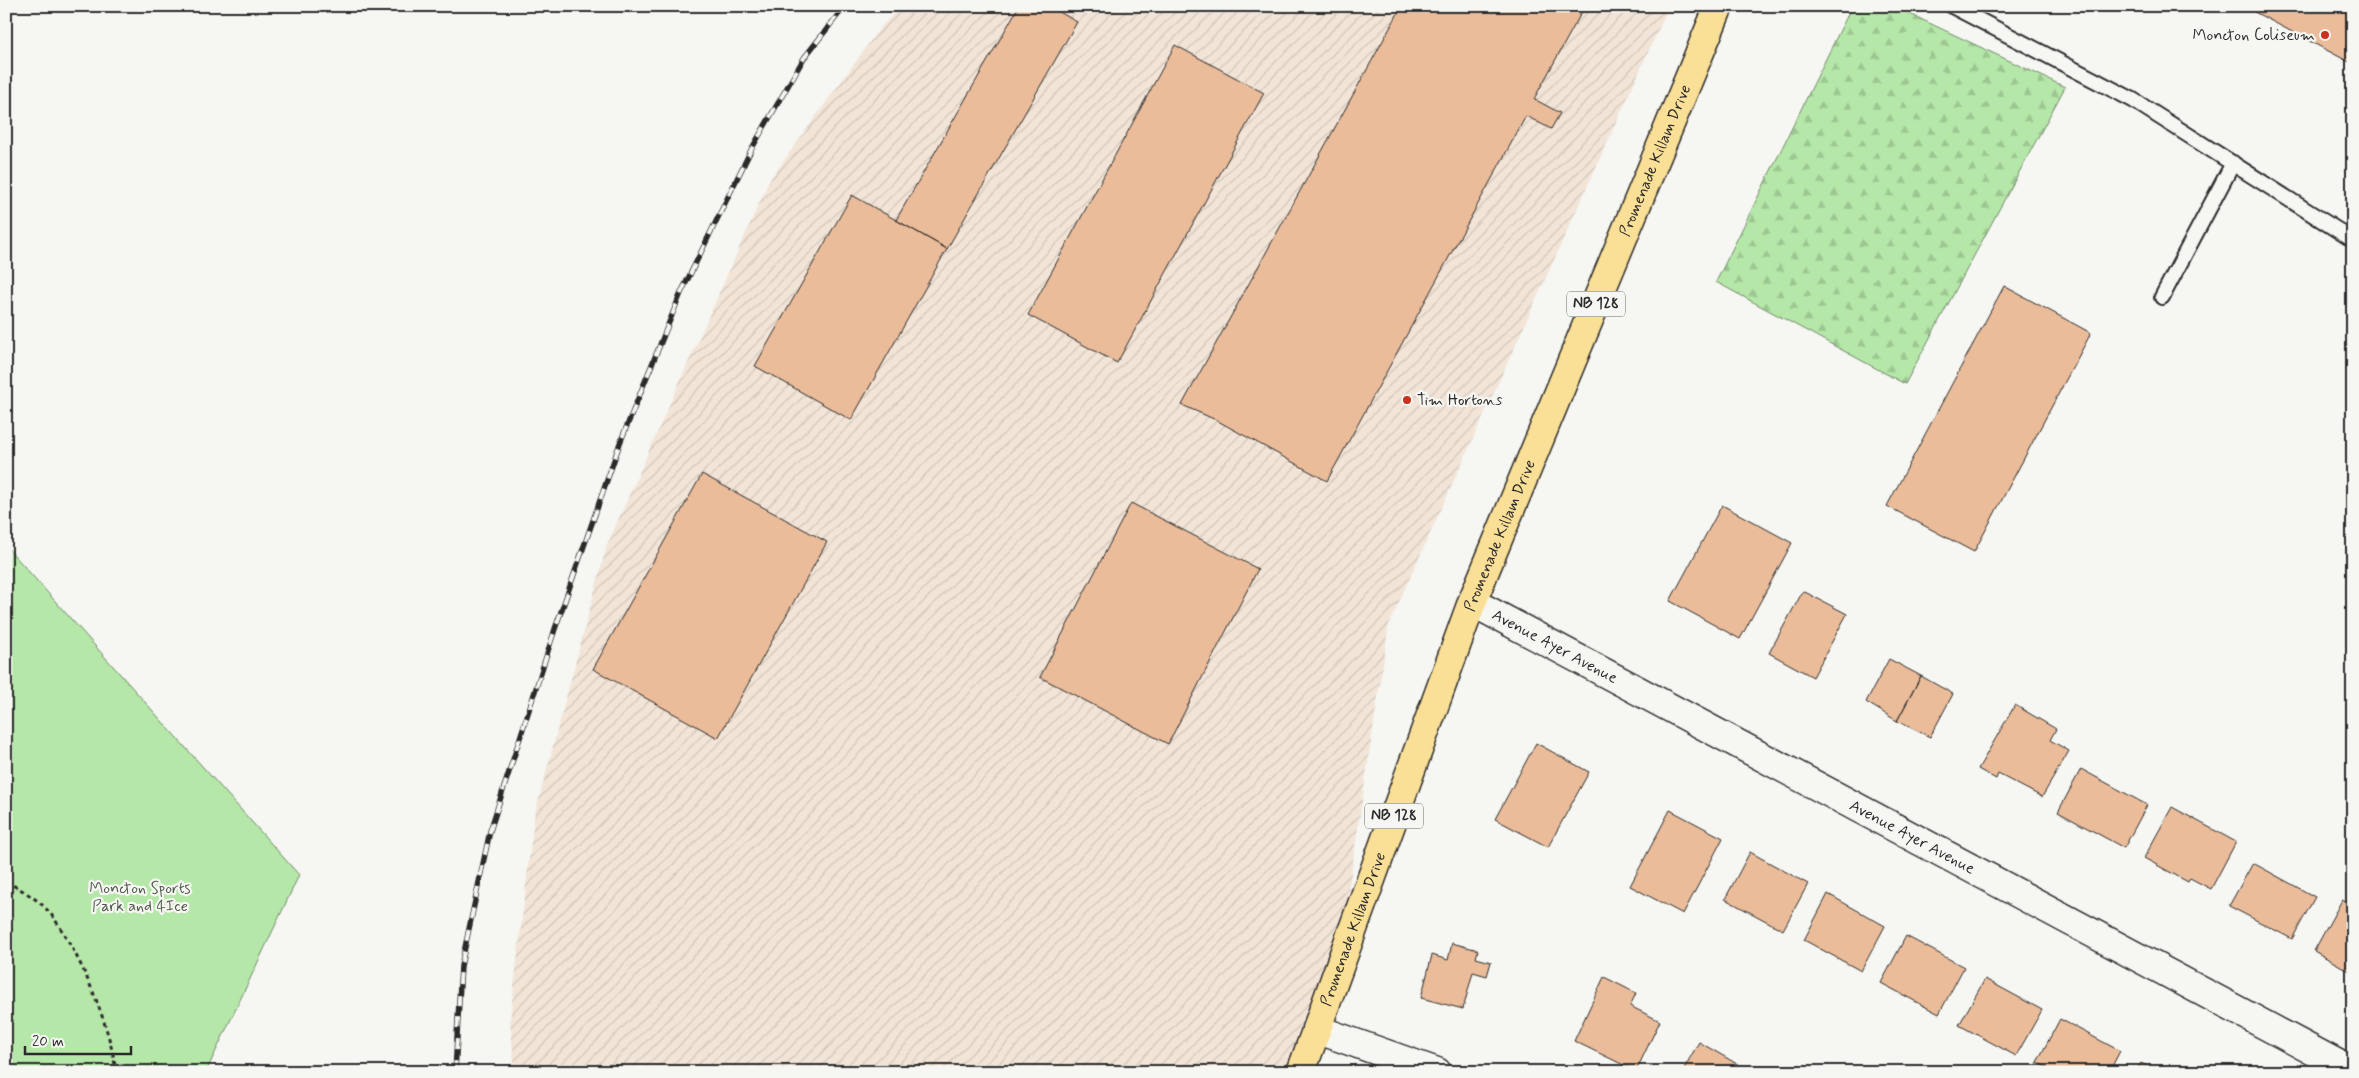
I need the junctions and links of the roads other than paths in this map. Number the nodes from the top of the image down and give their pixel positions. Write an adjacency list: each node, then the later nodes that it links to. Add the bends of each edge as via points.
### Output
1 (1719, 6): 6 (main road, Promenade Killam Drive / NB 128)
2 (1952, 6): 3 (lane, via 2133,100)
3 (2233, 163): 4 (lane); 5 (lane)
4 (2353, 240)
5 (2162, 297)
6 (1472, 602): 7 (main road, Promenade Killam Drive / NB 128); 10 (street, Avenue Ayer Avenue)
7 (1316, 1029): 8 (main road, Promenade Killam Drive / NB 128); 9 (street)
8 (1301, 1072)
9 (1437, 1072)
10 (2353, 1072)

